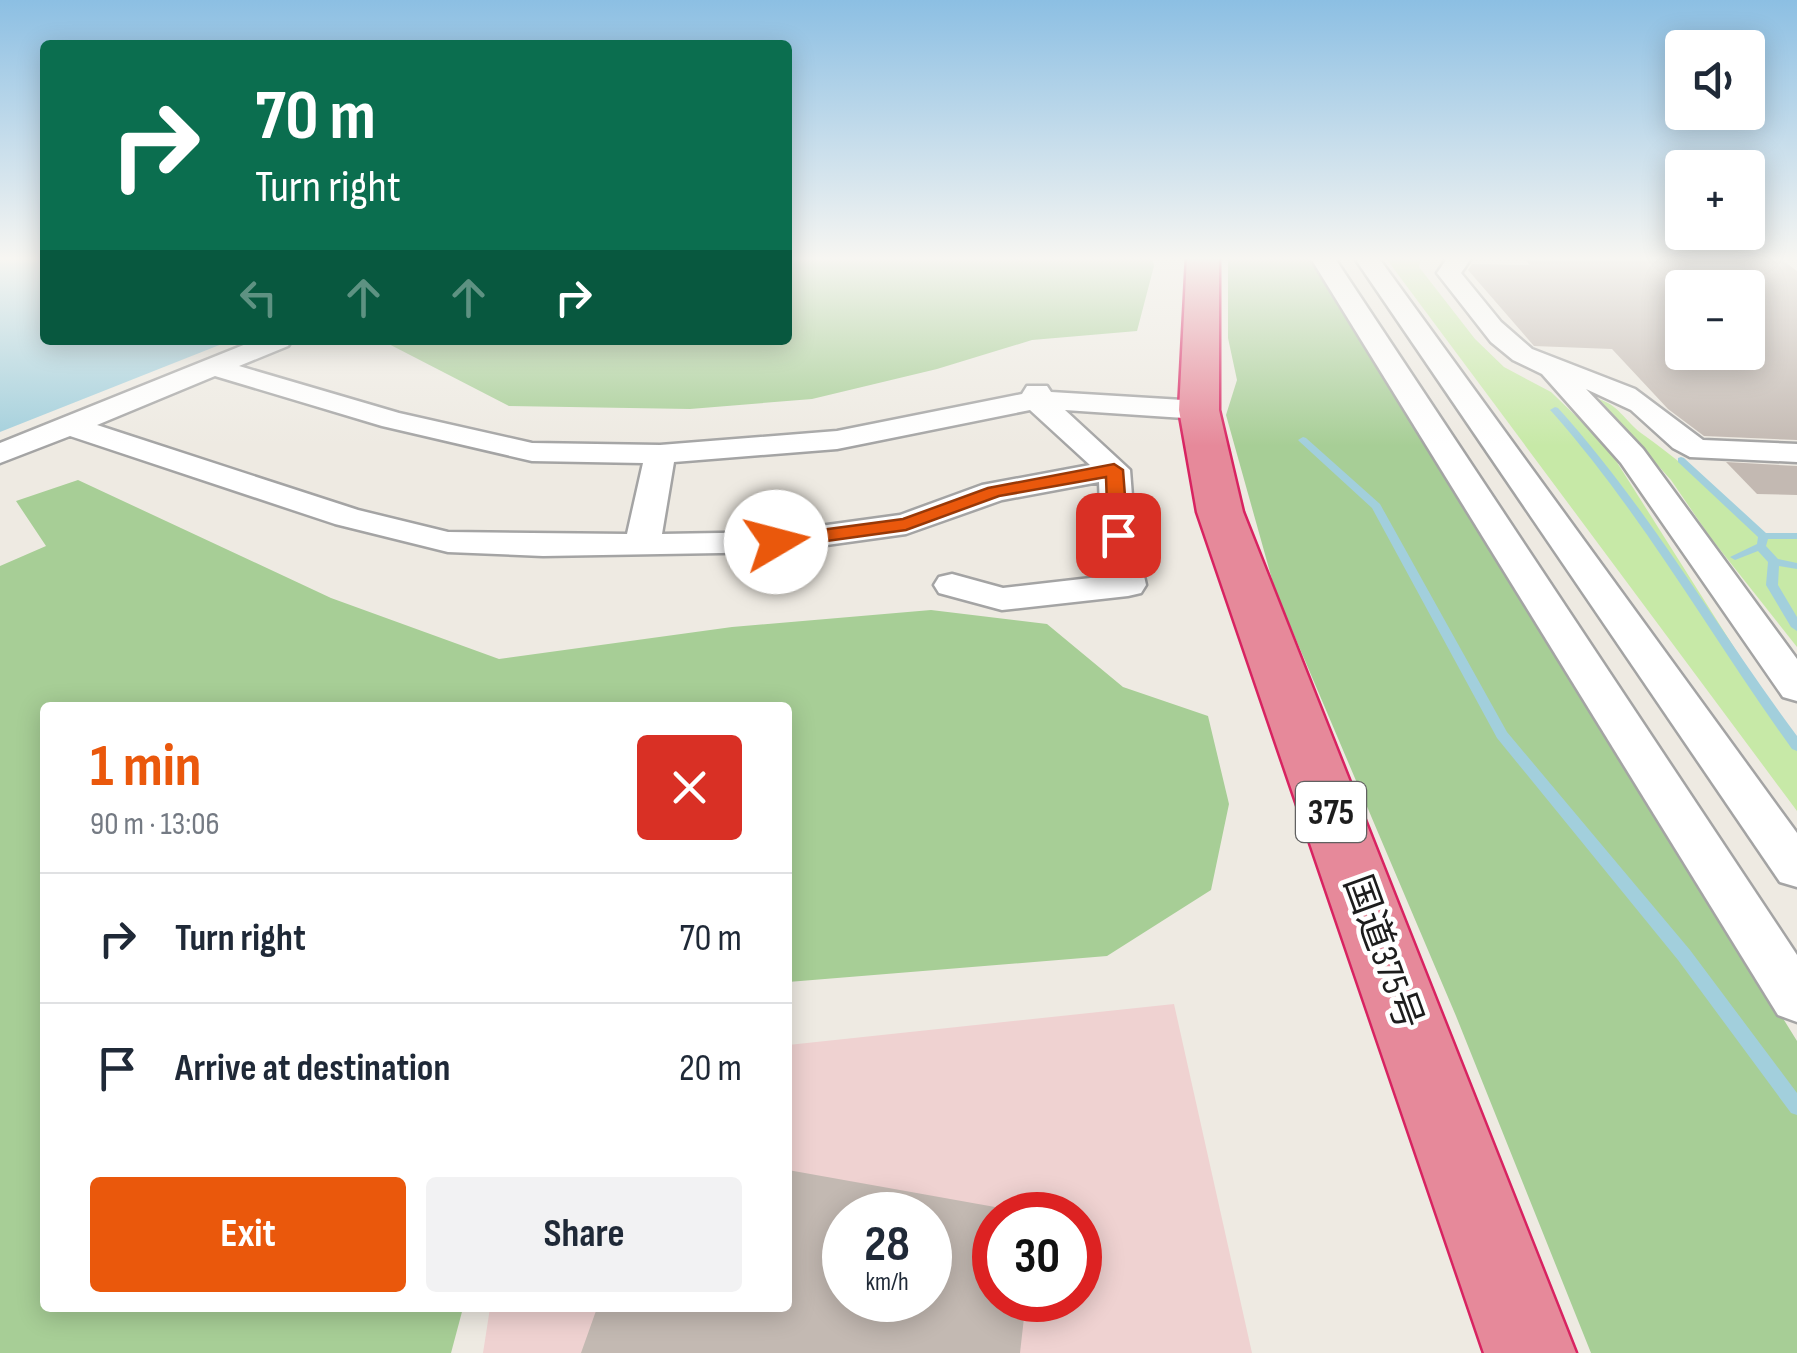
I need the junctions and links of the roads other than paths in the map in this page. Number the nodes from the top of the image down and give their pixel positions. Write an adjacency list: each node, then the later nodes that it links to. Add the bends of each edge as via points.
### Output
1 (1201, 320): 9 (highway, 国道375号 / 375)
2 (1362, 320): 19 (street)
3 (1410, 320): 18 (street)
4 (1489, 320): 6 (street, via 1509,345)
5 (267, 345): 7 (street)
6 (1549, 367): 11 (street, via 1643,405 1686,446); 17 (street, via 1632,456)
7 (213, 368): 10 (street); 13 (street, via 532,452)
8 (1038, 390): 9 (street); 13 (street, via 837,440); 14 (street)
9 (1199, 410): 20 (highway, 国道375号 / 375, via 1220,512)
10 (70, 426): 12 (street); 15 (street, via 347,517 448,542)
11 (1797, 453)
12 (0, 454)
13 (660, 454): 15 (street)
14 (1114, 470): 15 (street, via 994,492 906,524 776,542); 16 (street, via 1128,585 1002,599)
15 (643, 541)
16 (952, 585)
17 (1797, 688)
18 (1797, 869)
19 (1797, 999)
20 (1530, 1353)

